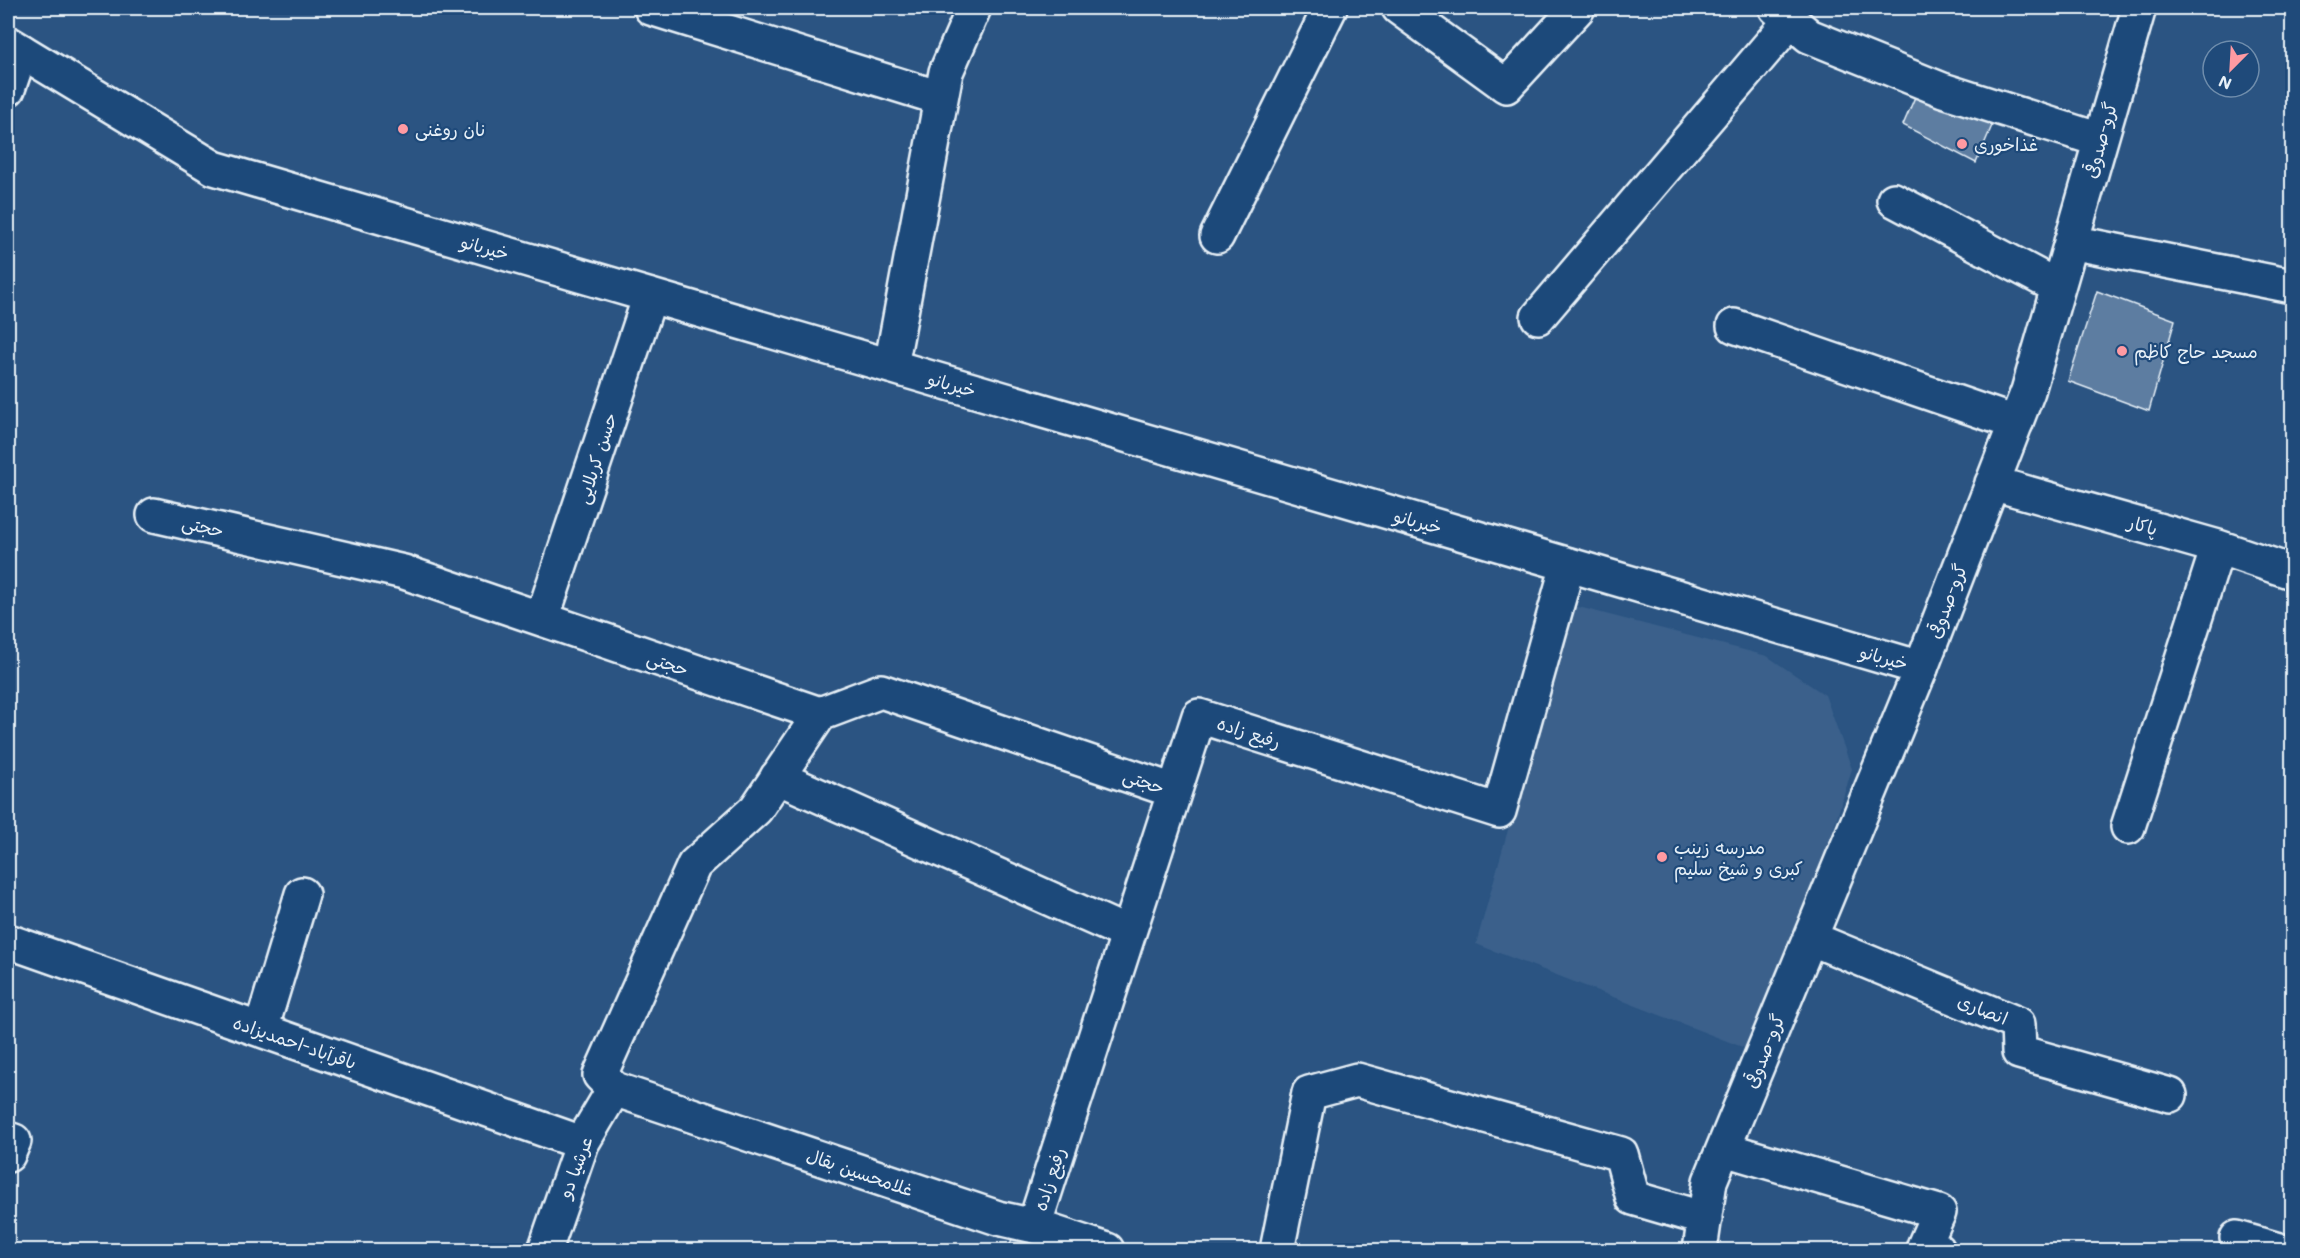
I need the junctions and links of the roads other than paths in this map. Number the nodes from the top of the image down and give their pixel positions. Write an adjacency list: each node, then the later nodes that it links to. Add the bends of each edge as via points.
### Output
1 (651, 8): 10 (street)
2 (974, 8): 10 (street, via 946,72)
3 (1330, 8): 13 (street)
4 (1399, 8): 5 (street, via 1506,86)
5 (1578, 8)
6 (2139, 8): 11 (street, گرو-صدوقی)
7 (1784, 14): 11 (street, via 1809,36 1943,90); 18 (street)
8 (14, 47): 9 (street); 17 (street, خیربانو, via 214,168)
9 (8, 89)
10 (940, 98): 20 (street)
11 (2100, 140): 14 (street, گرو-صدوقی)
12 (1893, 200): 16 (street)
13 (1217, 236)
14 (2071, 242): 15 (street); 16 (street, گرو-صدوقی)
15 (2292, 286)
16 (2058, 287): 21 (street, گرو-صدوقی)
17 (650, 296): 20 (street, خیربانو); 27 (street, حسن کربلایی)
18 (1538, 317)
19 (1734, 326): 21 (street)
20 (891, 366): 25 (street, خیربانو)
21 (2016, 423): 22 (street, گرو-صدوقی)
22 (1992, 483): 24 (street, پاکار); 28 (street, گرو-صدوقی)
23 (154, 515): 27 (street, حجتی, via 404,572)
24 (2218, 547): 26 (street, پاکار); 32 (street)
25 (1568, 564): 28 (street, خیربانو); 31 (street, رفیع زاده, via 1499,811 1199,716)
26 (2292, 572)
27 (542, 620): 29 (street, حجتی)
28 (1921, 668): 35 (street, گرو-صدوقی)
29 (820, 714): 30 (street); 31 (street, حجتی, via 881,691)
30 (777, 777): 34 (street); 38 (street, via 756,809 694,865 600,1075)
31 (1174, 791): 34 (street, رفیع زاده)
32 (2128, 827)
33 (302, 894): 37 (street)
34 (1127, 933): 45 (street, رفیع زاده)
35 (1810, 938): 39 (street, انصاری, via 2018,1023 2019,1052); 42 (street, گرو-صدوقی)
36 (8, 941): 37 (street, باقرآباد-احمدیزاده)
37 (261, 1030): 41 (street, باقرآباد-احمدیزاده)
38 (614, 1089): 41 (street, عرشیا دو); 45 (street, غلامحسین بقال, via 998,1218)
39 (2170, 1095)
40 (8, 1139): 43 (street, via 14,1141)
41 (582, 1143): 47 (street, عرشیا دو)
42 (1724, 1149): 44 (street, گرو-صدوقی, via 1710,1181); 51 (street, via 1939,1212 1924,1246)
43 (8, 1155)
44 (1705, 1218): 49 (street, via 1633,1198 1621,1154 1357,1080 1309,1093); 50 (street, گرو-صدوقی)
45 (1034, 1226): 48 (street, غلامحسین بقال)
46 (2237, 1238): 52 (street)
47 (545, 1251)
48 (1107, 1251)
49 (1278, 1251)
50 (1700, 1251)
51 (1938, 1251)
52 (2279, 1251)

